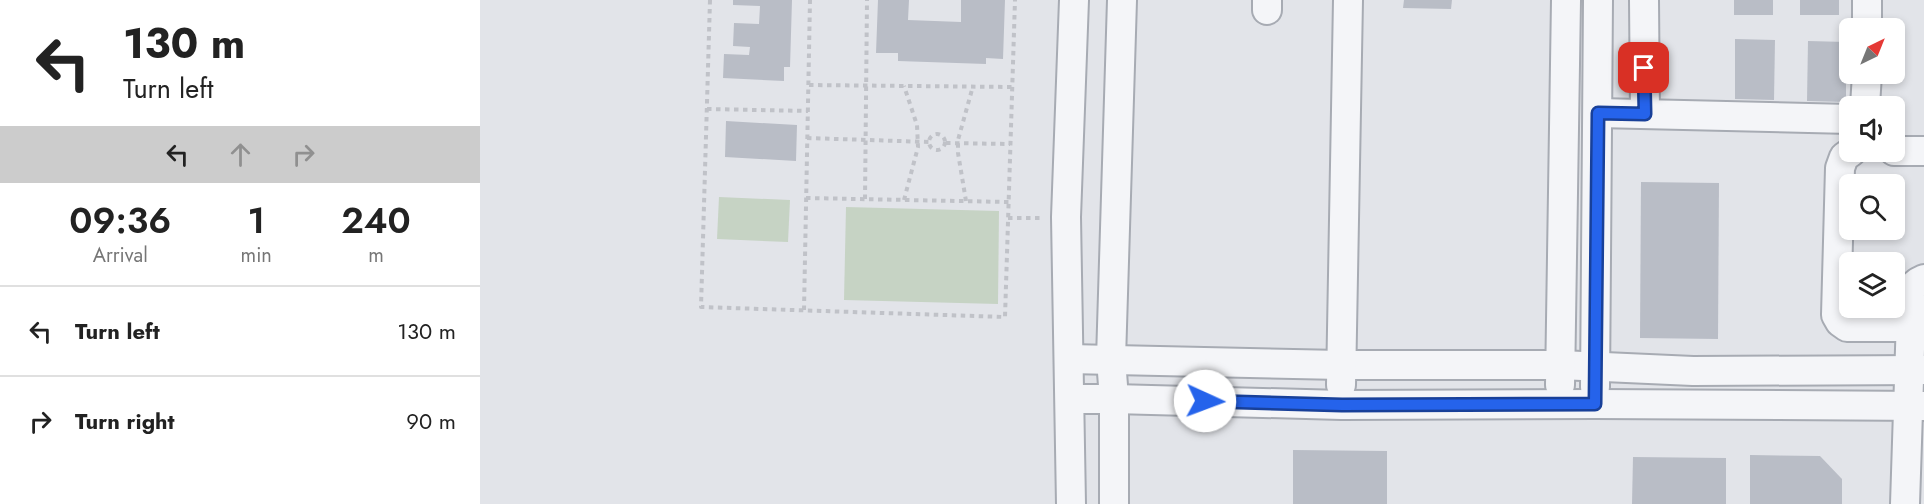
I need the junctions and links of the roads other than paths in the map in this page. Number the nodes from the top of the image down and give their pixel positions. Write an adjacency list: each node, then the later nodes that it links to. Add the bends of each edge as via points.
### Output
1 (1074, 0): 17 (street, via 1066,217)
2 (1122, 0): 18 (street)
3 (1348, 0): 19 (street)
4 (1566, 0): 20 (street)
5 (1598, 0): 9 (street)
6 (1644, 0): 10 (street)
7 (1867, 0): 8 (street)
8 (1867, 18)
9 (1598, 113): 10 (street); 21 (street)
10 (1645, 114): 11 (street)
11 (1839, 119)
12 (1905, 151): 13 (street)
13 (1924, 151)
14 (1842, 162): 16 (street, via 1836,315 1847,327)
15 (1924, 279): 16 (street, via 1912,287)
16 (1911, 327): 22 (street)
17 (1069, 359): 18 (street); 23 (street)
18 (1111, 359): 19 (street); 24 (street)
19 (1341, 365): 20 (street); 27 (street)
20 (1560, 365): 21 (street); 25 (street)
21 (1595, 367): 22 (street, via 1693,371); 26 (street)
22 (1917, 370): 28 (street)
23 (1071, 399): 24 (street); 29 (street)
24 (1114, 399): 27 (street); 30 (street)
25 (1560, 404): 26 (street); 27 (street)
26 (1595, 404): 28 (street)
27 (1342, 405)
28 (1916, 406): 31 (street)
29 (1071, 504)
30 (1114, 504)
31 (1905, 504)

